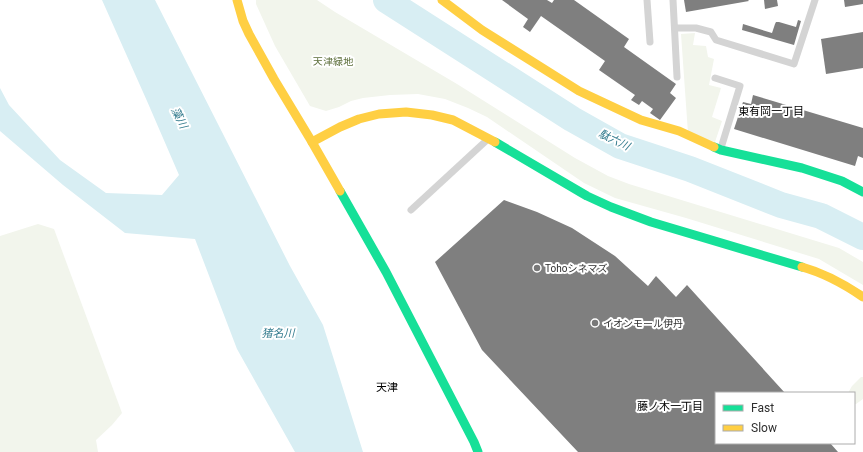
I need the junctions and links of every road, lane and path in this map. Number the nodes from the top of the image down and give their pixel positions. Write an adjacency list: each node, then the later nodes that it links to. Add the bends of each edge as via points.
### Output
1 (237, 0): 11 (street, via 249,34)
2 (442, 0): 12 (street, via 482,30 579,91 641,120 679,131)
3 (647, 0): 7 (lane)
4 (674, 0): 6 (lane)
5 (815, 0): 6 (lane, via 794,64 716,40 711,32 696,28)
6 (674, 28): 8 (lane)
7 (650, 42)
8 (677, 77)
9 (715, 78): 12 (lane, via 740,86)
10 (488, 139): 11 (street, via 453,120 406,112 359,119); 14 (lane); 15 (street, via 611,207 651,222 809,269 828,276)
11 (312, 142): 16 (street, via 386,272)
12 (721, 150): 13 (street, via 802,168 842,181)
13 (863, 192)
14 (411, 210)
15 (863, 297)
16 (478, 452)

